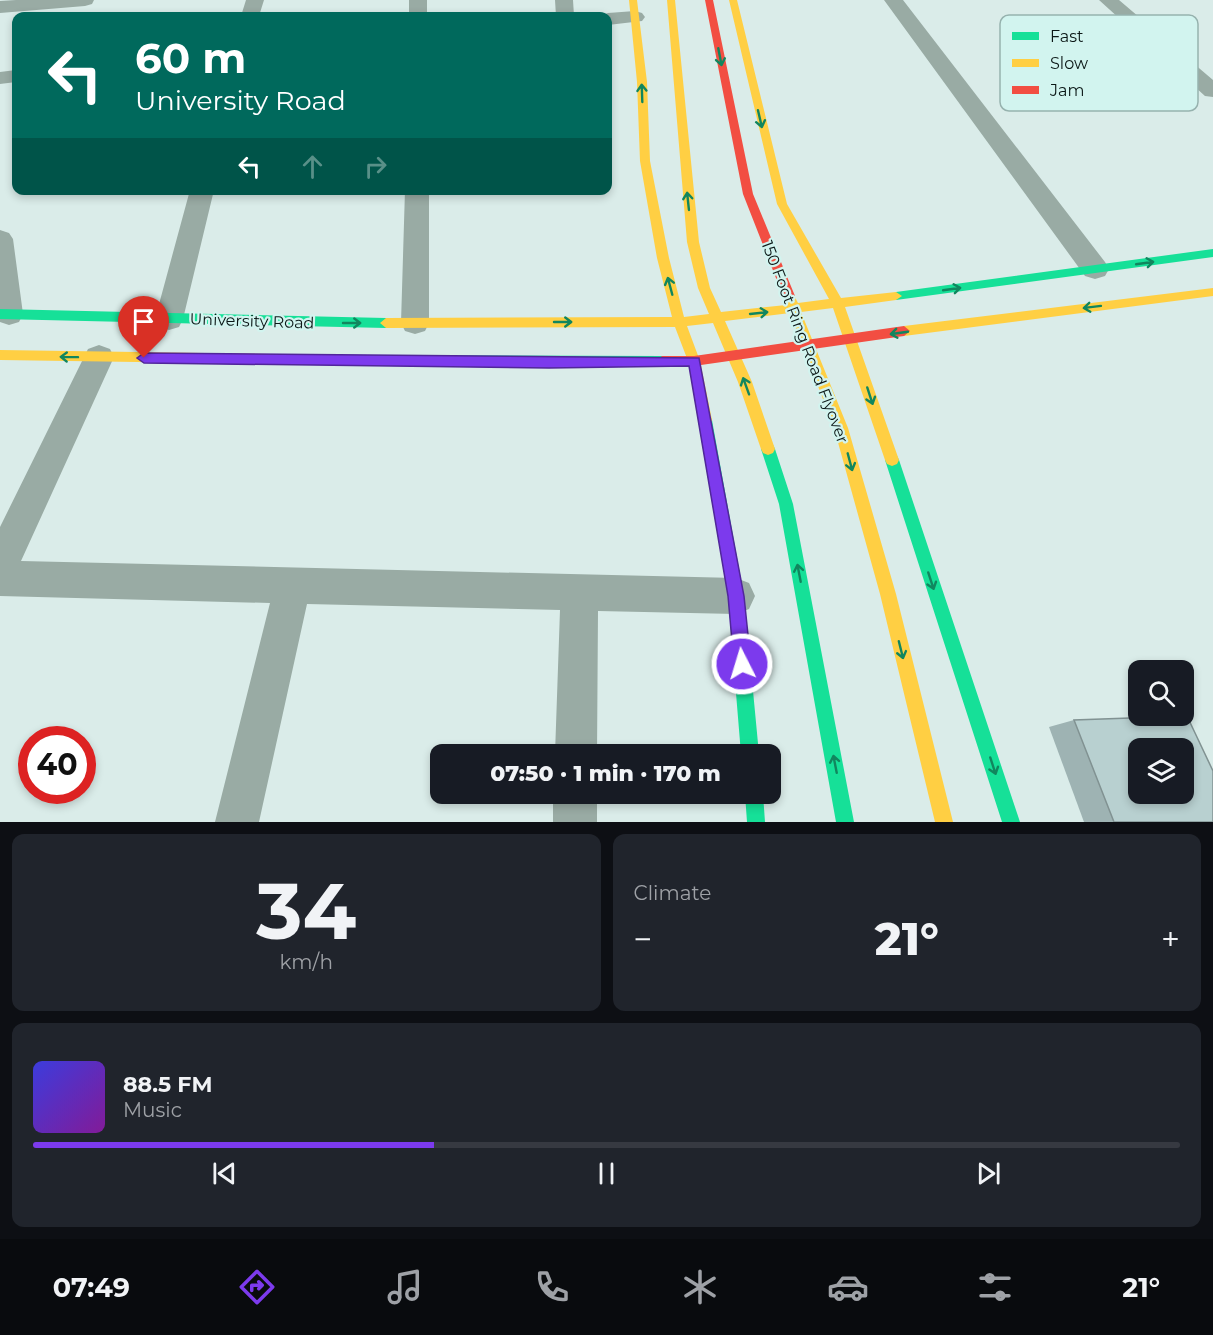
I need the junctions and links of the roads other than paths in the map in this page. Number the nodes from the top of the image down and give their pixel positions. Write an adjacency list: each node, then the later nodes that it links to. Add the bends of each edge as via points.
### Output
1 (85, 0): 7 (street)
2 (671, 0): 40 (main road, one-way to 2, via 786,504 745,382 704,288 693,242)
3 (709, 0): 41 (main road, 150 Foot Ring Road Flyover, one-way to 41, via 748,194 841,428 888,594)
4 (733, 0): 19 (main road, one-way to 19, via 782,204)
5 (893, 0): 17 (street)
6 (1108, 0): 9 (street)
7 (0, 7)
8 (634, 8): 10 (street); 23 (main road, one-way to 8, via 663,258 645,161)
9 (1125, 15)
10 (612, 18)
11 (1198, 78): 12 (street)
12 (1213, 91)
13 (201, 195): 21 (street)
14 (417, 195): 22 (street)
15 (0, 239): 20 (street)
16 (1213, 253): 17 (main road, University Road, one-way to 16)
17 (1095, 269): 19 (main road, University Road, one-way to 17)
18 (1213, 292): 24 (main road, one-way to 24)
19 (838, 304): 23 (main road, University Road, one-way to 19); 24 (main road)
20 (4, 314): 21 (main road, University Road)
21 (169, 319): 22 (main road, University Road, one-way to 22)
22 (415, 322): 23 (main road, University Road, one-way to 23)
23 (680, 322): 27 (main road)
24 (852, 340): 27 (main road); 42 (main road, one-way to 42)
25 (0, 355): 26 (main road, one-way to 25)
26 (99, 357): 27 (main road); 28 (street)
27 (694, 361): 32 (main road)
28 (0, 565)
29 (0, 578): 30 (street)
30 (293, 584): 31 (street); 37 (street)
31 (579, 592): 32 (street); 33 (street)
32 (736, 596): 34 (main road)
33 (576, 744)
34 (749, 744)
35 (575, 804): 38 (street)
36 (755, 804): 39 (main road)
37 (237, 822)
38 (575, 822)
39 (756, 822)
40 (845, 822)
41 (944, 822)
42 (1011, 822)

